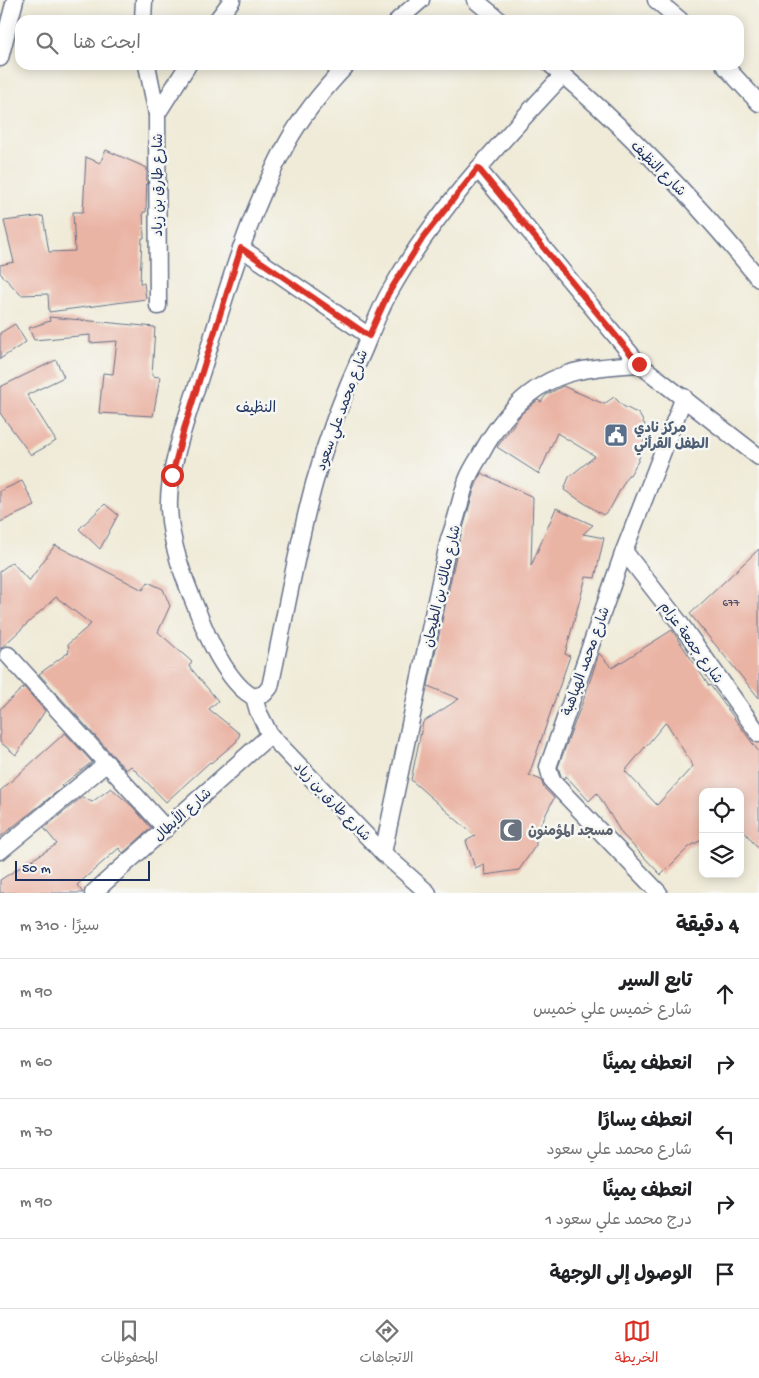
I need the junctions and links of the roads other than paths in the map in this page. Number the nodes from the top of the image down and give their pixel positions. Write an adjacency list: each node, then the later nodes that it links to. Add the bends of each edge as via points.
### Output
1 (14, 0): 12 (street)
2 (144, 0): 7 (street)
3 (232, 0): 8 (street)
4 (421, 0): 9 (street)
5 (475, 0): 10 (street)
6 (656, 0): 11 (street)
7 (143, 15)
8 (222, 15)
9 (404, 15)
10 (493, 15)
11 (674, 15)
12 (0, 58)
13 (148, 70): 19 (street, شارع طارق بن زياد)
14 (185, 70): 19 (street)
15 (342, 70): 21 (street, شارع طارق بن زياد, via 326,87 287,142)
16 (557, 70): 20 (street, شارع محمد علي سعود); 22 (street, شارع النظيف, via 657,164 726,238)
17 (729, 70): 18 (street)
18 (759, 103)
19 (157, 114): 23 (street, شارع طارق بن زياد)
20 (478, 168): 24 (street, شارع محمد علي سعود, via 423,238 388,294); 25 (street)
21 (241, 248): 24 (street); 30 (street, شارع طارق بن زياد, via 184,429 172,475 169,508 180,569 206,632 231,677)
22 (759, 279)
23 (158, 306)
24 (369, 336): 30 (street, شارع محمد علي سعود, via 348,384 314,483 270,687 264,694)
25 (639, 364): 26 (street); 36 (street, شارع مالك بن الطيحان, via 589,368 565,374 537,388 515,406 494,431 468,478 448,539)
26 (684, 398): 27 (street); 28 (street, شارع محمد الهباهبة)
27 (759, 457)
28 (624, 551): 31 (street, شارع جمعة عزام); 39 (street, شارع محمد الهباهبة, via 548,768 552,781)
29 (8, 655): 33 (street)
30 (250, 695): 32 (street, شارع طارق بن زياد)
31 (759, 734)
32 (270, 735): 34 (street, شارع الأبطال); 36 (street, شارع طارق بن زياد)
33 (107, 763): 34 (street); 35 (street)
34 (166, 829): 37 (street, شارع الأبطال)
35 (0, 851)
36 (383, 853): 38 (street, شارع طارق بن زياد)
37 (92, 893)
38 (428, 893)
39 (659, 893)

